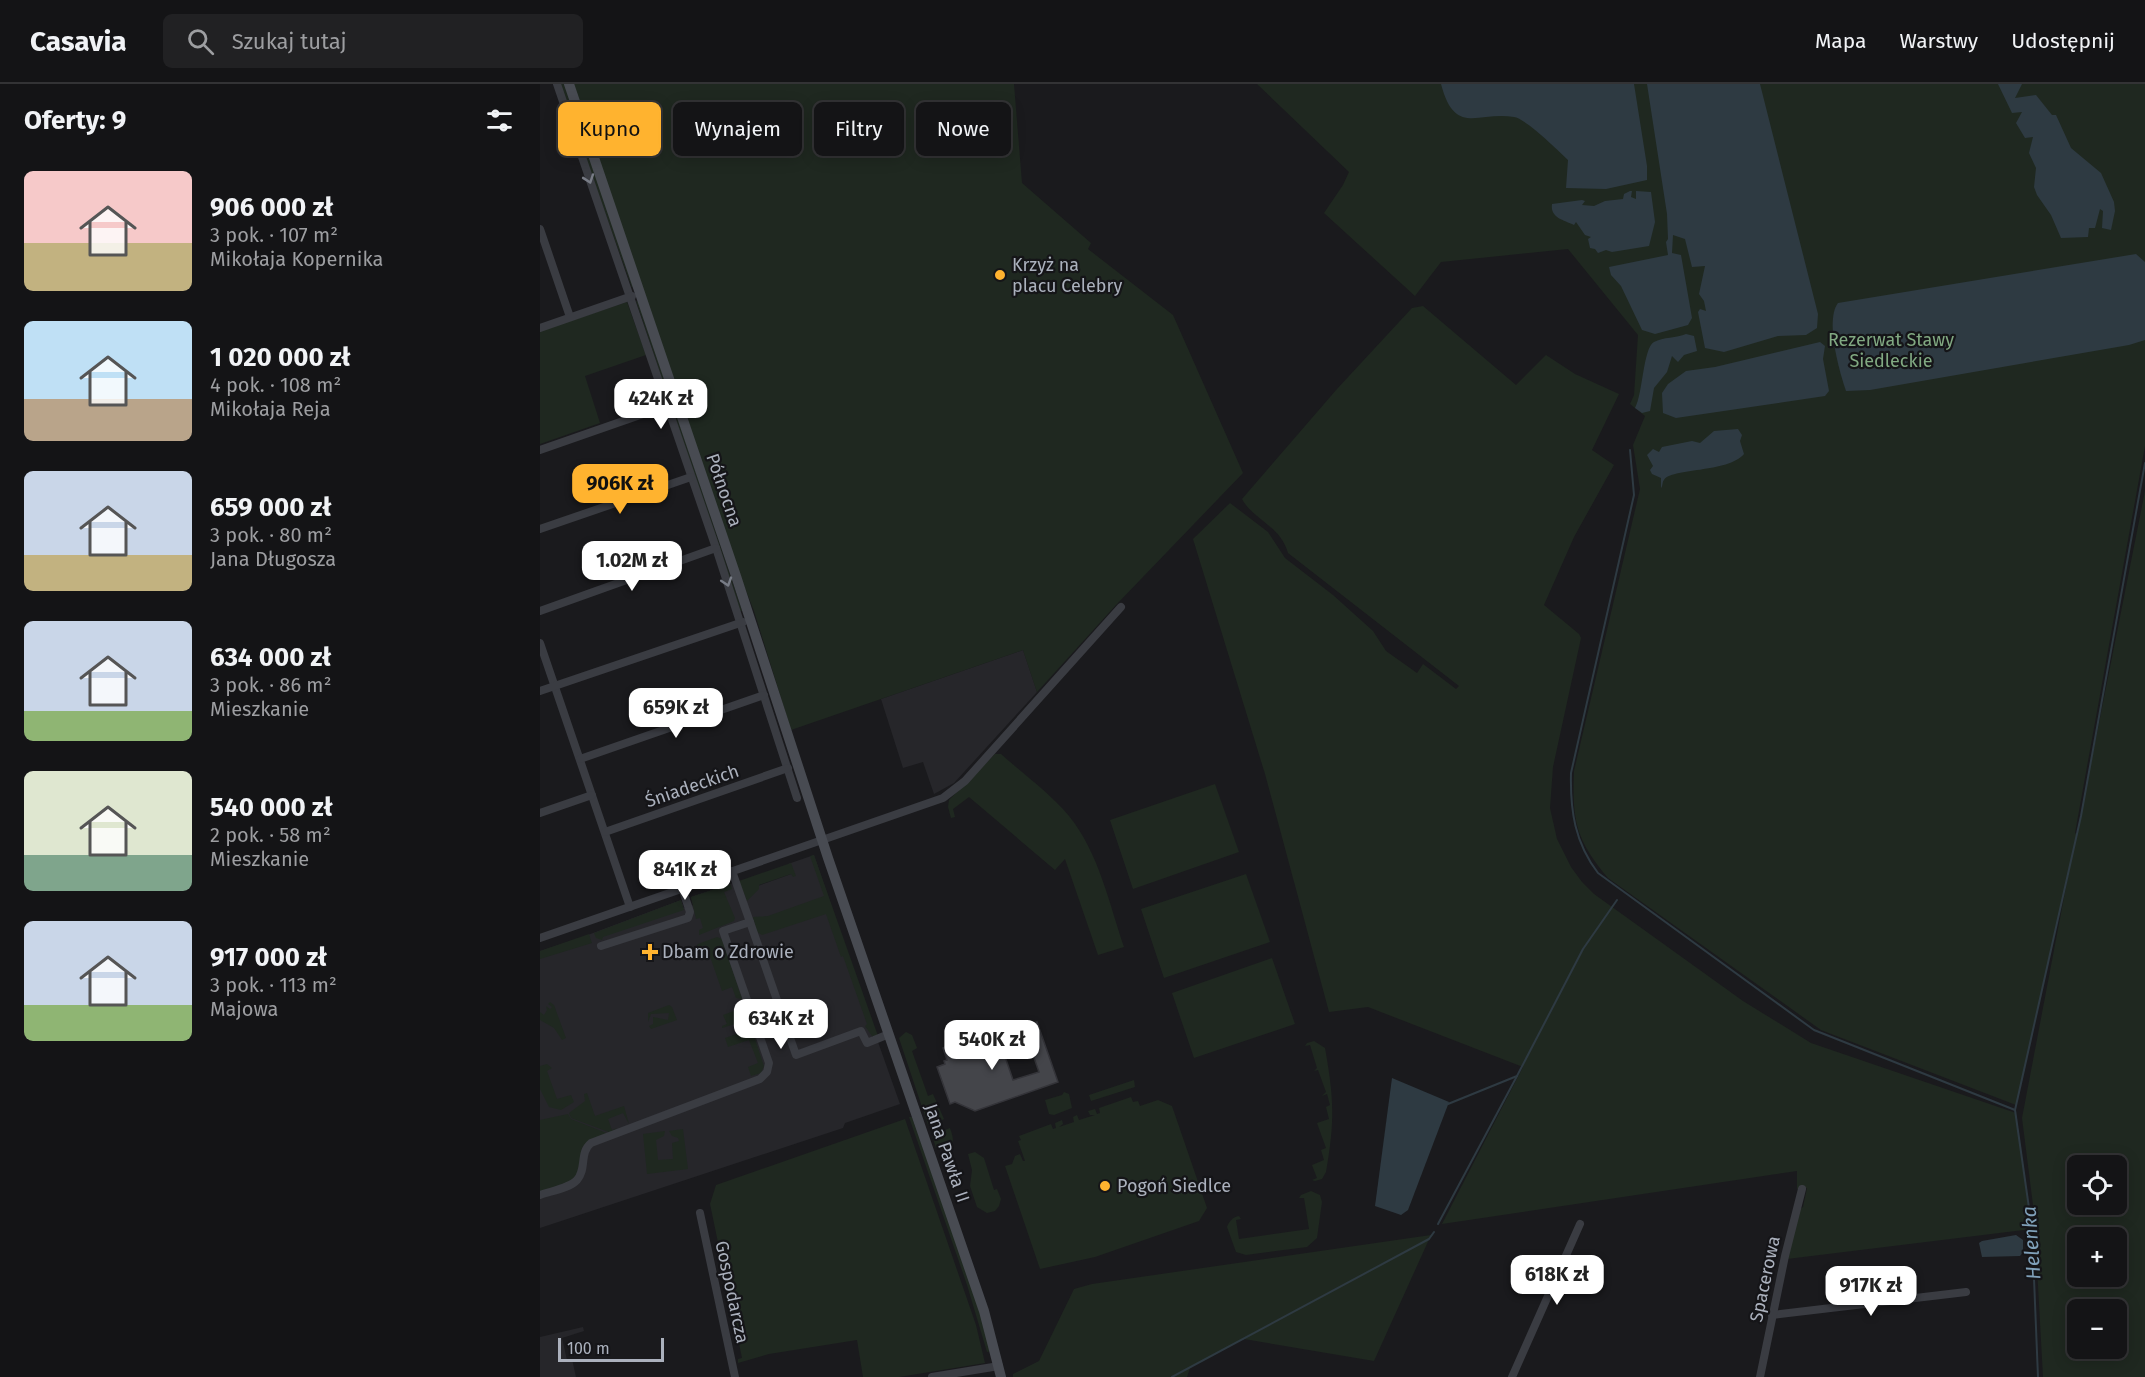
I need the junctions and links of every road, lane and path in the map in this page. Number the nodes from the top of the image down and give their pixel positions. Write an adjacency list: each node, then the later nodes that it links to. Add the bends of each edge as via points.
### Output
1 (557, 84): 5 (street, Północna, one-way to 5)
2 (569, 84): 4 (main road, Północna)
3 (540, 229): 6 (street)
4 (641, 293): 5 (street); 15 (main road, Północna)
5 (629, 297): 6 (street); 8 (street, Północna)
6 (570, 318): 7 (street)
7 (540, 328)
8 (666, 406): 9 (street); 10 (street, Północna)
9 (540, 450)
10 (691, 477): 11 (street); 12 (street, Północna)
11 (540, 529)
12 (716, 548): 14 (street); 15 (street, Północna, one-way to 15)
13 (1121, 607): 26 (street, via 956,789 943,798)
14 (540, 611)
15 (745, 621): 17 (street); 19 (street, Północna); 26 (main road, Północna)
16 (540, 643): 17 (street)
17 (555, 686): 18 (street); 20 (street)
18 (540, 691)
19 (764, 695): 20 (street); 21 (street, Północna)
20 (580, 759): 22 (street)
21 (788, 768): 23 (street, Północna); 25 (street, Śniadeckich)
22 (592, 795): 24 (street); 25 (street)
23 (797, 798)
24 (540, 813)
25 (605, 832): 29 (street)
26 (822, 840): 27 (street); 33 (main road, Jana Pawła II)
27 (732, 871): 28 (street); 30 (street)
28 (682, 888): 29 (street); 32 (street, via 688,918)
29 (630, 907): 31 (street)
30 (750, 922): 33 (street, via 796,1054 861,1031 867,1043); 35 (street, via 723,931 769,1063 767,1072 760,1079 591,1143 585,1149 575,1182)
31 (540, 938)
32 (601, 946)
33 (889, 1034): 40 (main road, Jana Pawła II, via 984,1311)
34 (1802, 1189): 39 (street, Spacerowa)
35 (540, 1195)
36 (700, 1213): 41 (street, Gospodarcza)
37 (1580, 1224): 43 (street)
38 (1966, 1292): 39 (street)
39 (1772, 1315): 44 (street, Spacerowa)
40 (1000, 1371): 42 (street)
41 (735, 1377)
42 (932, 1377)
43 (1512, 1377)
44 (1760, 1377)

